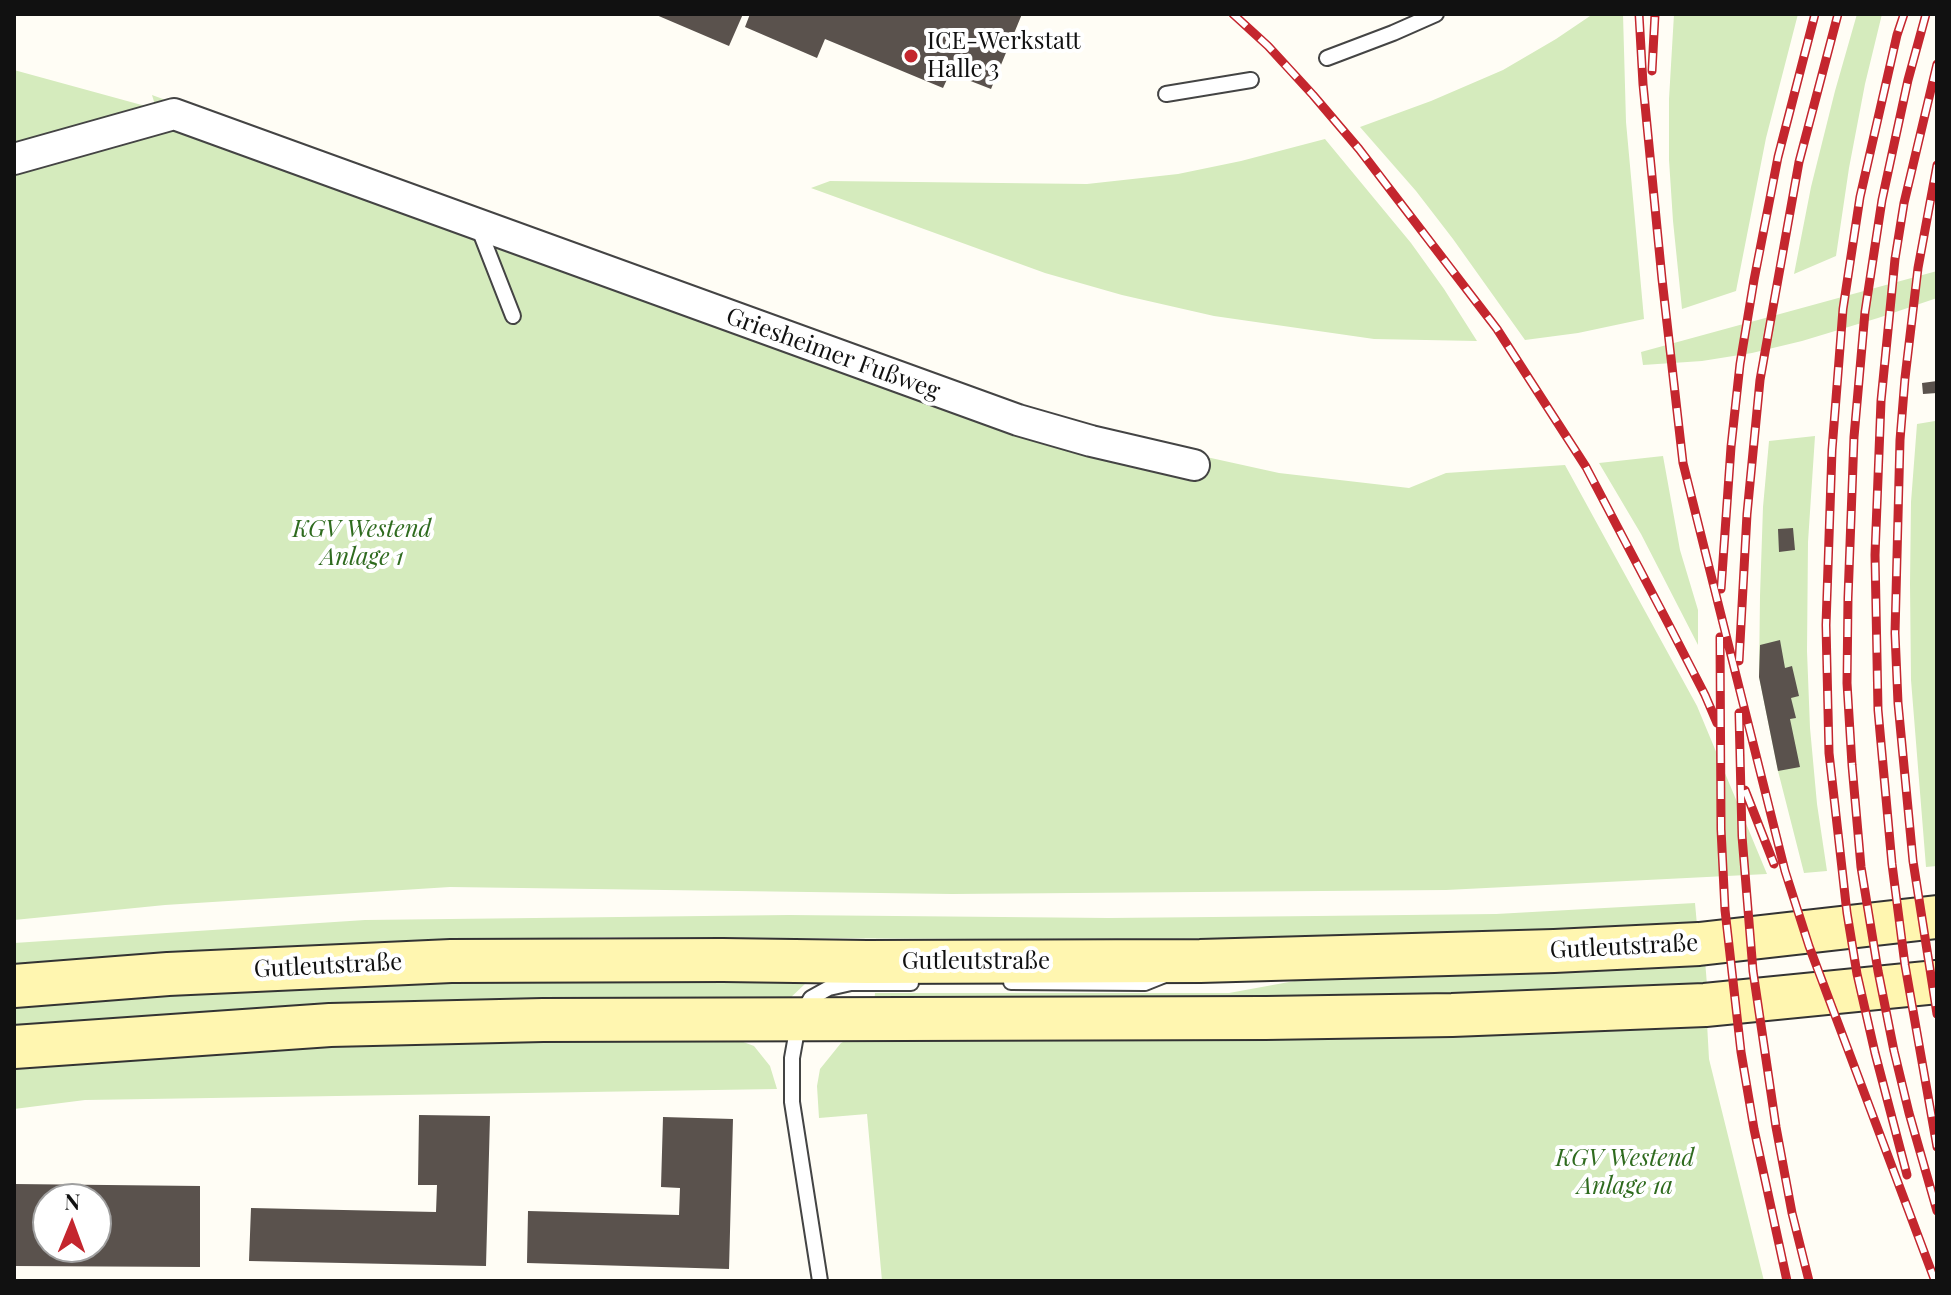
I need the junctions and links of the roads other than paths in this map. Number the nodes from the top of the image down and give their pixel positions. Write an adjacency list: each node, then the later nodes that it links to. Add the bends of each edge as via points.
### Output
1 (1436, 14): 2 (lane)
2 (1327, 58)
3 (1251, 80): 4 (lane)
4 (1166, 94)
5 (14, 159): 6 (street, Griesheimer Fußweg, via 174,114)
6 (477, 224): 7 (lane); 8 (street, Griesheimer Fußweg, via 1018,420)
7 (513, 316)
8 (1194, 465)
9 (1937, 917): 10 (main road, Gutleutstraße, via 1699,944)
10 (1200, 961): 11 (lane, via 1145,983); 14 (main road, Gutleutstraße, via 451,961)
11 (1003, 982)
12 (1937, 982): 15 (main road, via 1705,1005 1452,1015)
13 (926, 983): 15 (lane, via 829,988 811,998)
14 (14, 986)
15 (799, 1019): 16 (main road, via 330,1025); 17 (lane, via 792,1102)
16 (14, 1047)
17 (820, 1281)

